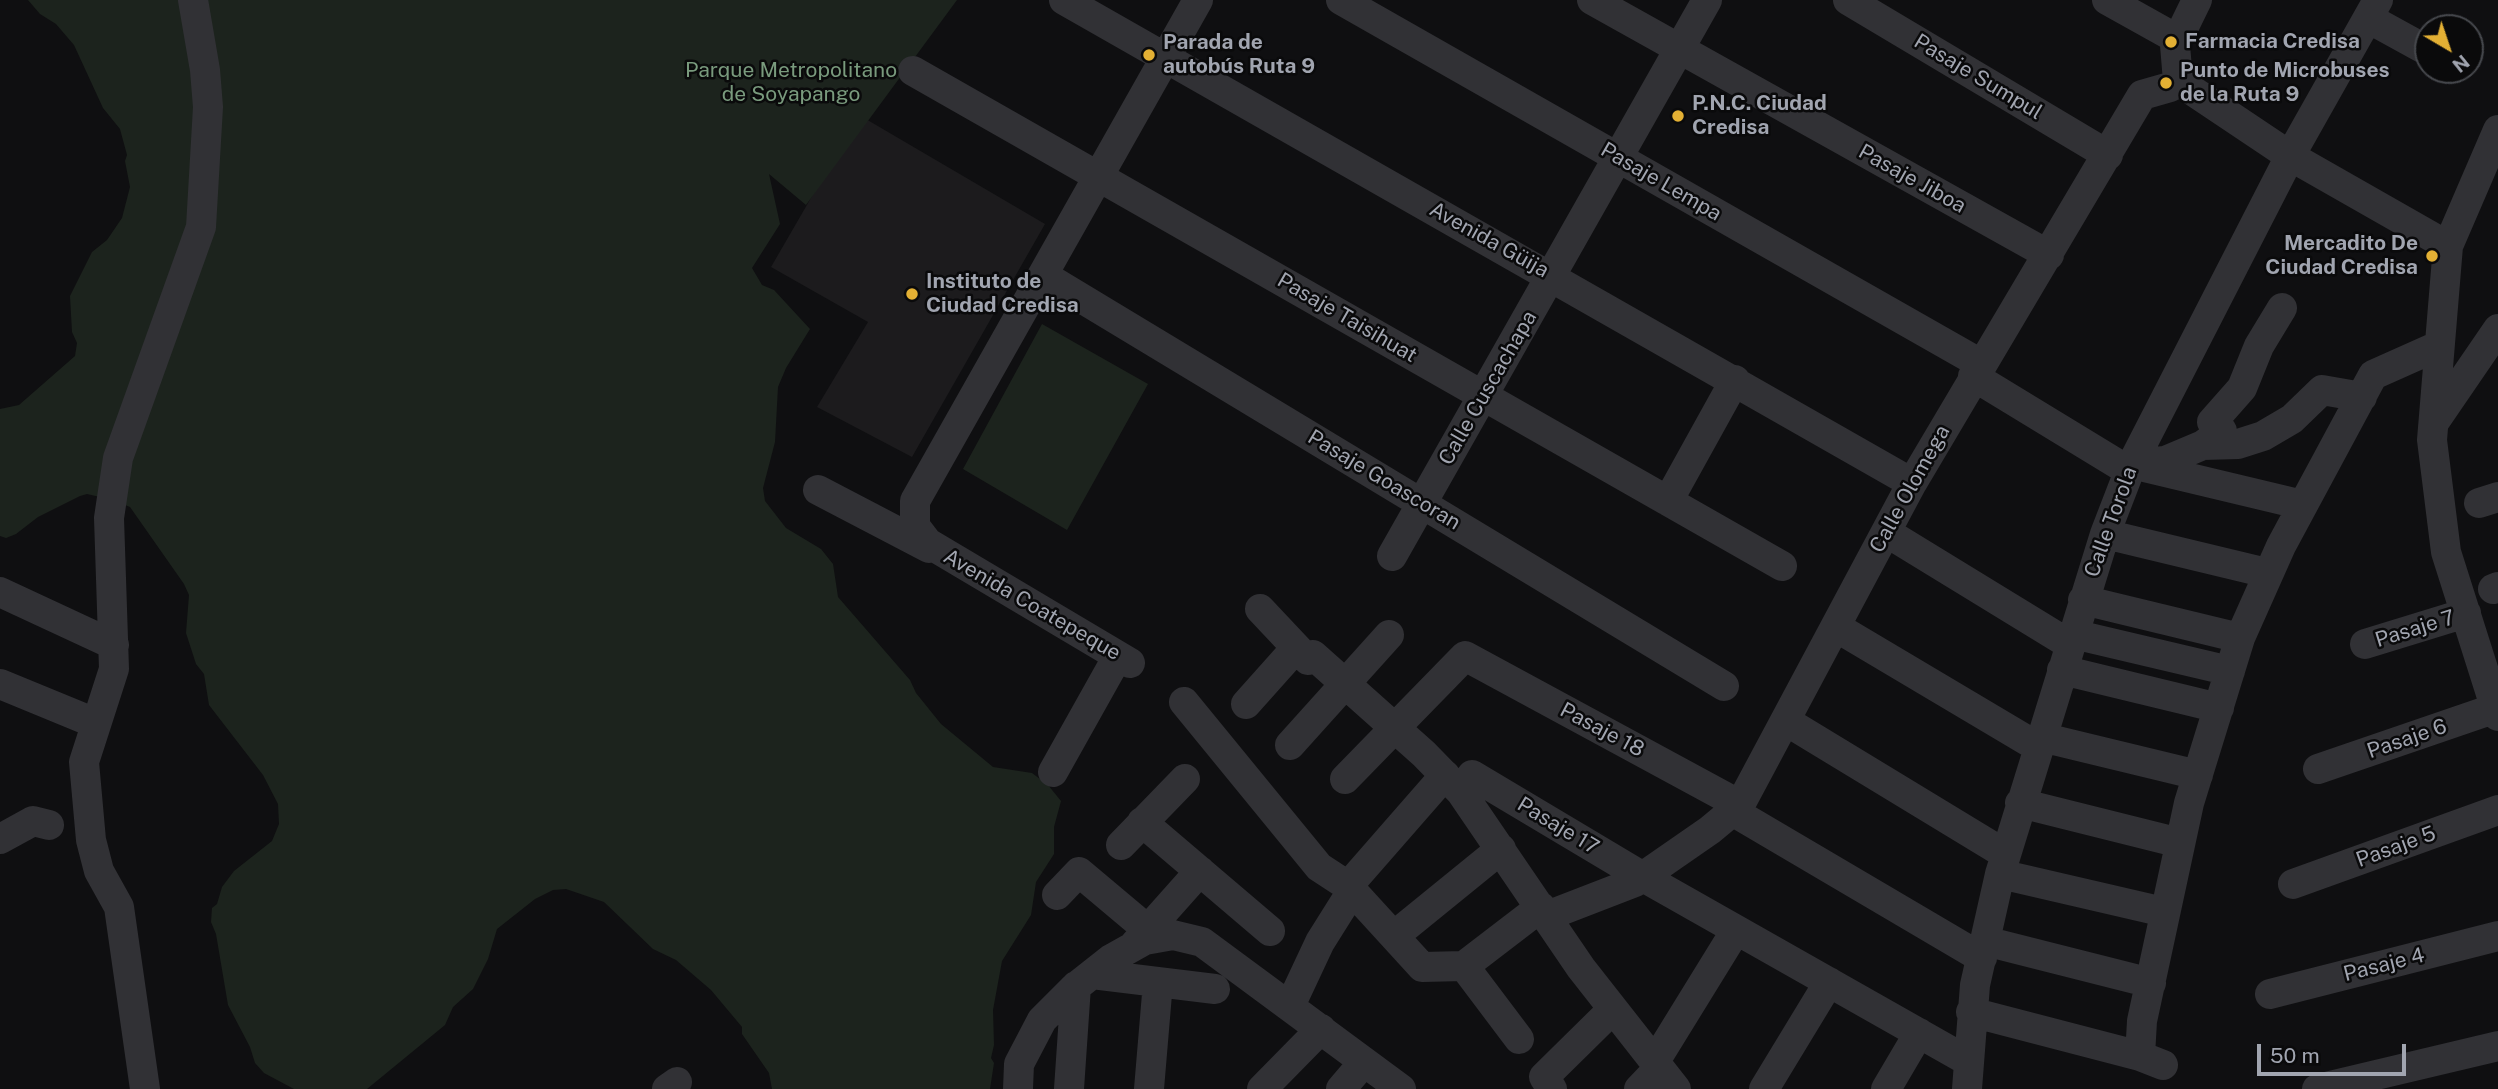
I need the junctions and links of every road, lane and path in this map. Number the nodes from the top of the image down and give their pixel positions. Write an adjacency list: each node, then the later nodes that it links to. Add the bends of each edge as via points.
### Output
1 (192, 0): 55 (street, via 208,107 201,226 118,458 109,517)
2 (1064, 0): 14 (street, Avenida Güija)
3 (1198, 0): 14 (street, Avenida Coatepeque)
4 (1341, 0): 20 (street, Pasaje Lempa)
5 (1592, 0): 13 (street, Pasaje Jiboa)
6 (1707, 0): 13 (street, Calle Cuscachapa)
7 (1847, 0): 18 (street, Pasaje Sumpul)
8 (2107, 0): 11 (street)
9 (2197, 0): 11 (street)
10 (2373, 9): 12 (street); 19 (street, Calle Torola)
11 (2177, 39): 16 (street)
12 (2414, 40)
13 (1679, 49): 20 (street, Calle Cuscachapa); 23 (street, Pasaje Jiboa)
14 (1164, 60): 21 (street, Avenida Coatepeque); 25 (street, Avenida Güija)
15 (913, 71): 21 (street, Pasaje Taisihuat)
16 (2178, 81): 18 (street, Calle Olomega, via 2142,94); 19 (street)
17 (2498, 130): 22 (street)
18 (2108, 155): 23 (street, Calle Olomega)
19 (2290, 156): 22 (street); 35 (street, Calle Torola)
20 (1618, 157): 25 (street, Calle Cuscachapa); 29 (street, Pasaje Lempa)
21 (1098, 177): 24 (street, Avenida Coatepeque); 31 (street, Pasaje Taisihuat)
22 (2448, 246): 28 (street)
23 (2049, 255): 29 (street, Calle Olomega)
24 (1043, 275): 39 (street, Pasaje Goascoran); 44 (street, Avenida Coatepeque, via 915,501 915,526 928,543)
25 (1553, 276): 30 (street, Avenida Güija); 31 (street, Calle Cuscachapa)
26 (2282, 308): 34 (street, via 2259,345 2242,388 2212,422 2222,431)
27 (2498, 329): 33 (street)
28 (2438, 346): 32 (street, via 2373,376); 33 (street)
29 (1977, 370): 35 (street, Pasaje Lempa); 36 (street, Calle Olomega)
30 (1735, 380): 36 (street, Avenida Güija); 38 (street)
31 (1483, 396): 38 (street, Pasaje Taisihuat); 39 (street, Calle Cuscachapa)
32 (2362, 397): 34 (street, via 2322,390 2292,419 2263,436 2238,444); 40 (street)
33 (2433, 425): 50 (street, via 2446,552)
34 (2203, 445): 35 (street, via 2165,461)
35 (2131, 468): 40 (street, Pasaje Lempa); 42 (street, Calle Torola)
36 (1912, 482): 41 (street, Calle Olomega)
37 (818, 490): 44 (street)
38 (1668, 501): 45 (street, Pasaje Taisihuat)
39 (1421, 503): 43 (street, Calle Cuscachapa); 61 (street, Pasaje Goascoran)
40 (2303, 505): 46 (street)
41 (1886, 532): 51 (street, Calle Olomega); 57 (street)
42 (2105, 534): 46 (street); 48 (street, Calle Torola)
43 (1392, 556)
44 (956, 561): 72 (street, Avenida Coatepeque, via 1124,659)
45 (1782, 565)
46 (2267, 573): 53 (street)
47 (0, 592): 55 (street)
48 (2083, 600): 53 (street); 57 (street, Calle Torola)
49 (1260, 609): 56 (street)
50 (2466, 613): 54 (street, Pasaje 7); 65 (street)
51 (1836, 627): 66 (street, Calle Olomega); 69 (street)
52 (1389, 635): 59 (street)
53 (2240, 638): 58 (street)
54 (2365, 644)
55 (114, 645): 67 (street, via 114,669)
56 (1296, 648): 59 (street, via 1308,660 1313,654); 63 (street)
57 (2068, 649): 58 (street); 64 (street); 69 (street, Calle Torola)
58 (2230, 671): 64 (street)
59 (1344, 683): 68 (street); 70 (street)
60 (0, 684): 67 (street)
61 (1724, 686)
62 (1184, 702): 90 (street, via 1318,867)
63 (1246, 704)
64 (2219, 708): 74 (street)
65 (2497, 712): 71 (street, Pasaje 6)
66 (1786, 721): 78 (street, Calle Olomega); 86 (street)
67 (95, 723): 117 (street, via 84,762 91,839 99,871 119,907)
68 (1393, 727): 73 (street); 76 (street); 78 (street, Pasaje 18, via 1465,656)
69 (2039, 742): 74 (street); 77 (street, Calle Torola)
70 (1290, 745)
71 (2318, 769)
72 (1053, 772)
73 (1459, 775): 85 (street, via 1473,808); 88 (street, Pasaje 17); 90 (street)
74 (2198, 775): 83 (street)
75 (1185, 779): 80 (street)
76 (1345, 779)
77 (2020, 803): 83 (street); 86 (street, Calle Torola)
78 (1737, 808): 88 (street, Calle Olomega); 99 (street, Pasaje 18)
79 (2498, 810): 89 (street, Pasaje 5)
80 (1142, 822): 84 (street); 87 (street)
81 (49, 825): 82 (street, via 33,821)
82 (1, 837)
83 (2180, 843): 93 (street)
84 (1121, 845)
85 (1501, 849): 92 (street); 96 (street)
86 (2002, 864): 93 (street); 99 (street, Calle Torola)
87 (1200, 871): 95 (street); 98 (street)
88 (1643, 877): 92 (street, Calle Olomega, via 1615,891); 94 (street, Pasaje 17)
89 (2293, 884)
90 (1350, 888): 96 (street); 107 (street)
91 (1057, 895): 98 (street, via 1079,872)
92 (1544, 911): 100 (street, Calle Olomega); 108 (street)
93 (2164, 912): 104 (street)
94 (1736, 930): 103 (street, Pasaje 17); 114 (street)
95 (1270, 931)
96 (1394, 936): 100 (street, via 1422,967)
97 (2498, 936): 106 (street, Pasaje 4)
98 (1141, 938): 101 (street); 107 (street, via 1172,935 1202,942)
99 (1983, 950): 104 (street, Pasaje 18); 109 (street, Calle Torola)
100 (1464, 966): 112 (street)
101 (1084, 980): 102 (street); 118 (street, via 1042,1020 1019,1064); 119 (street)
102 (1158, 982): 105 (street); 120 (street)
103 (1829, 982): 111 (street, Pasaje 17); 124 (street)
104 (2151, 984): 109 (street, via 2143,1021 2152,1060)
105 (1215, 989)
106 (2270, 994)
107 (1290, 1006): 110 (street)
108 (1612, 1010): 114 (street); 123 (street, via 1544,1077)
109 (1972, 1012): 116 (street, Calle Torola)
110 (1321, 1029): 115 (street); 121 (street)
111 (1919, 1033): 116 (street, Pasaje 17); 125 (street)
112 (1519, 1039)
113 (2498, 1045): 126 (street)
114 (1657, 1077)
115 (1352, 1080): 122 (street)
116 (1969, 1082)
117 (145, 1089)
118 (1018, 1089)
119 (1069, 1089)
120 (1149, 1089)
121 (1262, 1089)
122 (1401, 1089)
123 (1552, 1089)
124 (1764, 1089)
125 (1886, 1089)
126 (2317, 1089)

